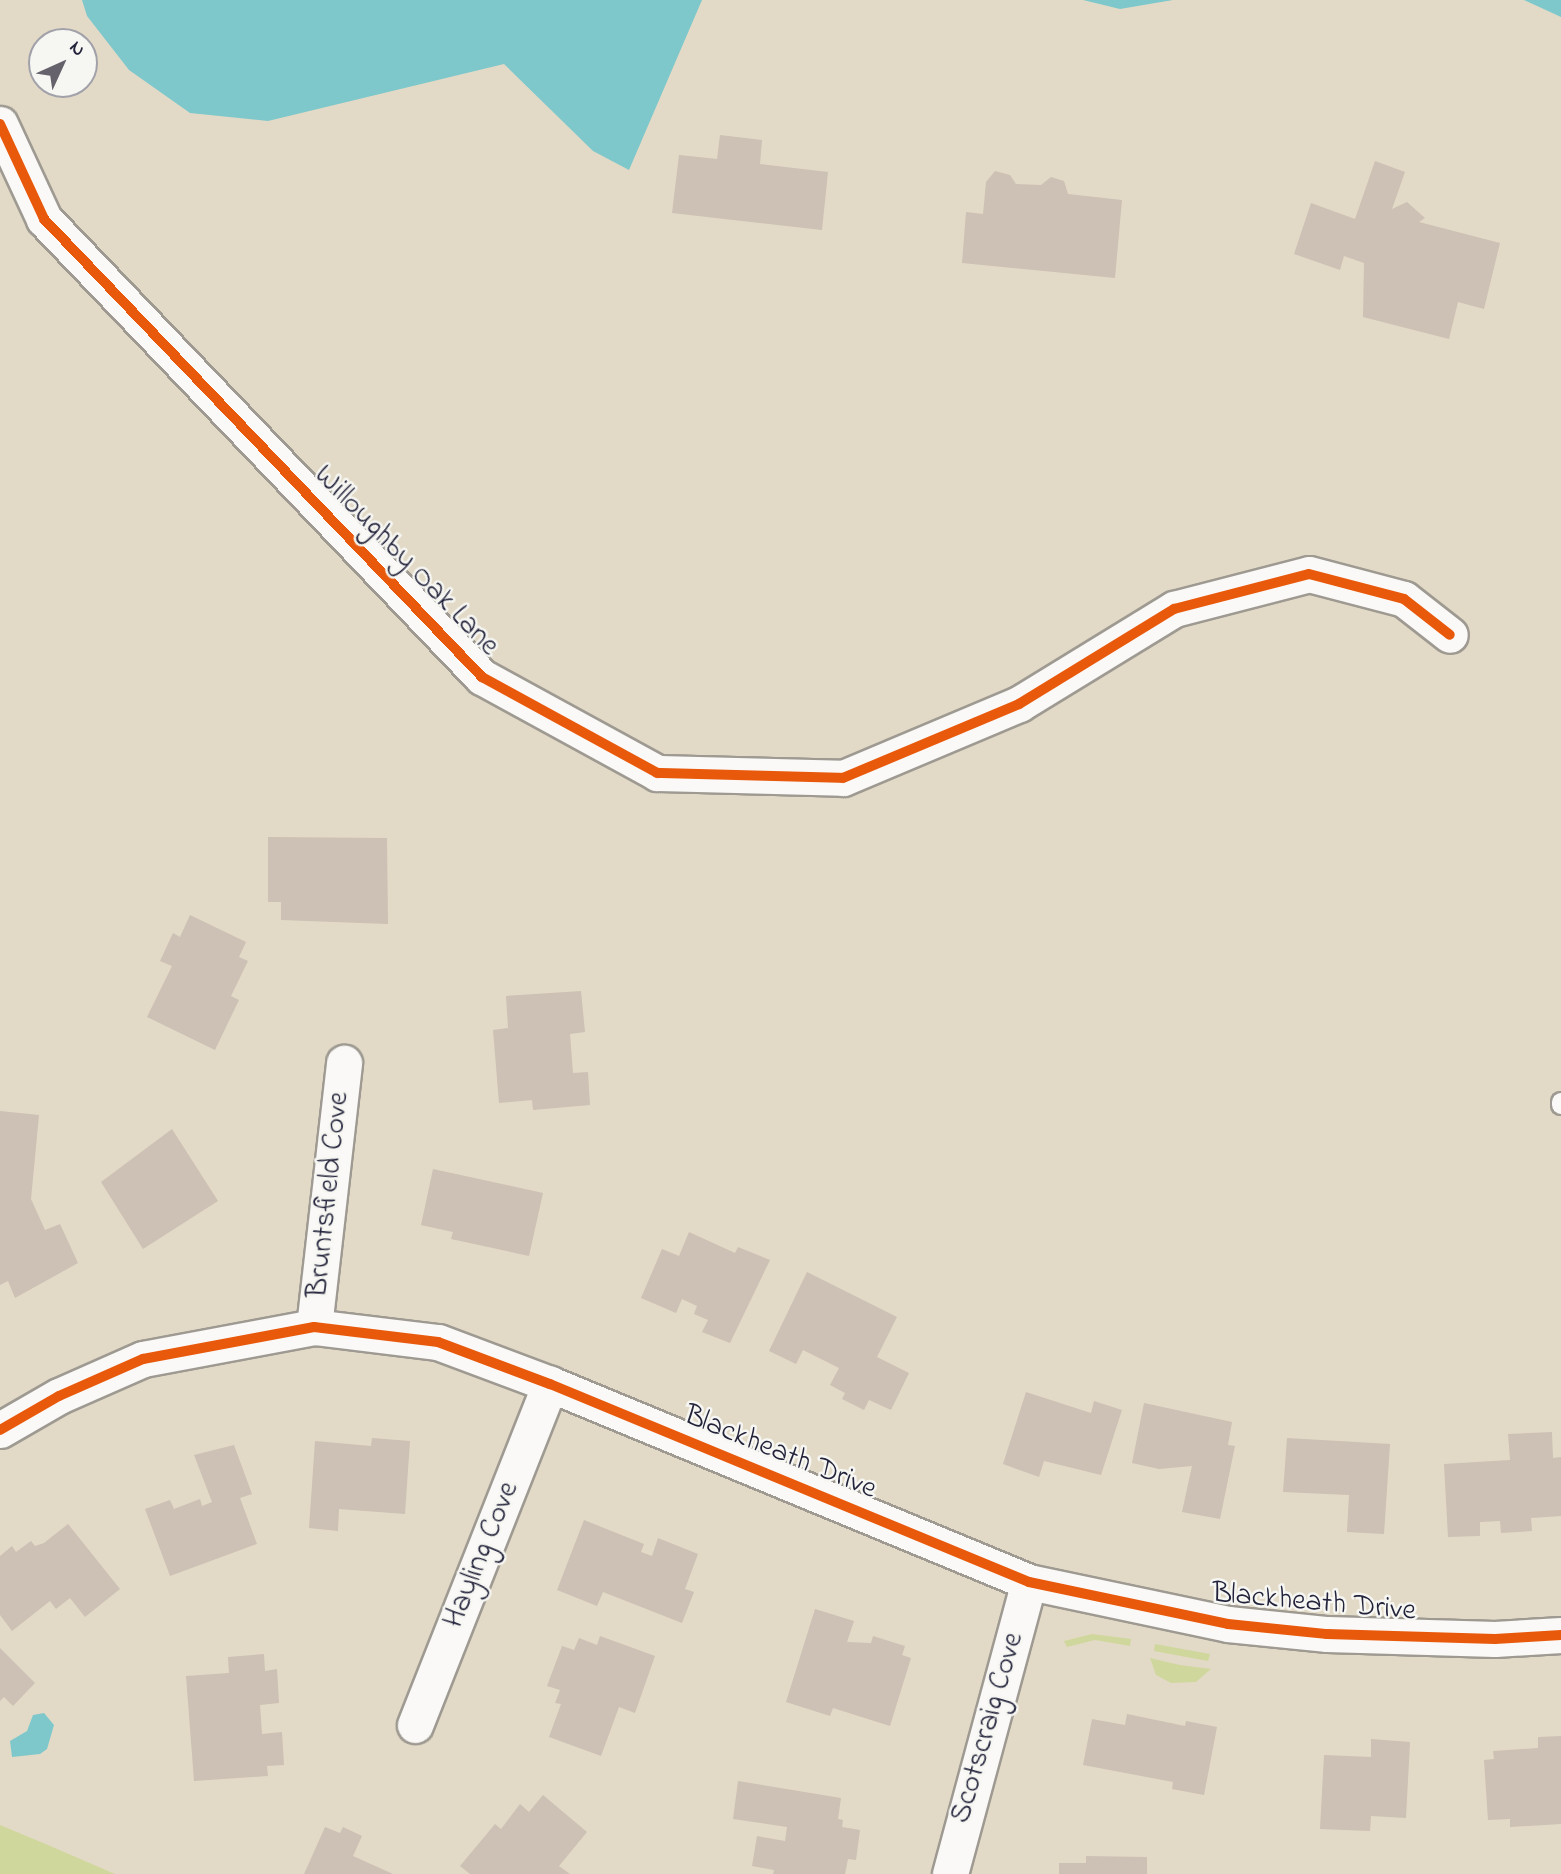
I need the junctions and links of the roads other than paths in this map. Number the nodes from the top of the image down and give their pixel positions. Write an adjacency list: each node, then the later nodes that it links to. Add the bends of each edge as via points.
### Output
1 (0, 124): 2 (street, Willoughby Oak Lane, via 44,219 482,677 657,773 843,778 1019,704 1174,608 1309,574 1405,599)
2 (1450, 635)
3 (344, 1063): 4 (street, Bruntsfield Cove)
4 (314, 1327): 5 (street, Blackheath Drive, via 438,1342); 6 (street, Blackheath Drive, via 143,1359 59,1396)
5 (550, 1384): 7 (street, Blackheath Drive); 9 (street, Hayling Cove)
6 (0, 1430)
7 (1029, 1582): 8 (street, Blackheath Drive, via 1176,1615 1315,1633 1495,1639); 10 (street, Scotscraig Cove)
8 (1561, 1635)
9 (415, 1725)
10 (950, 1874)

